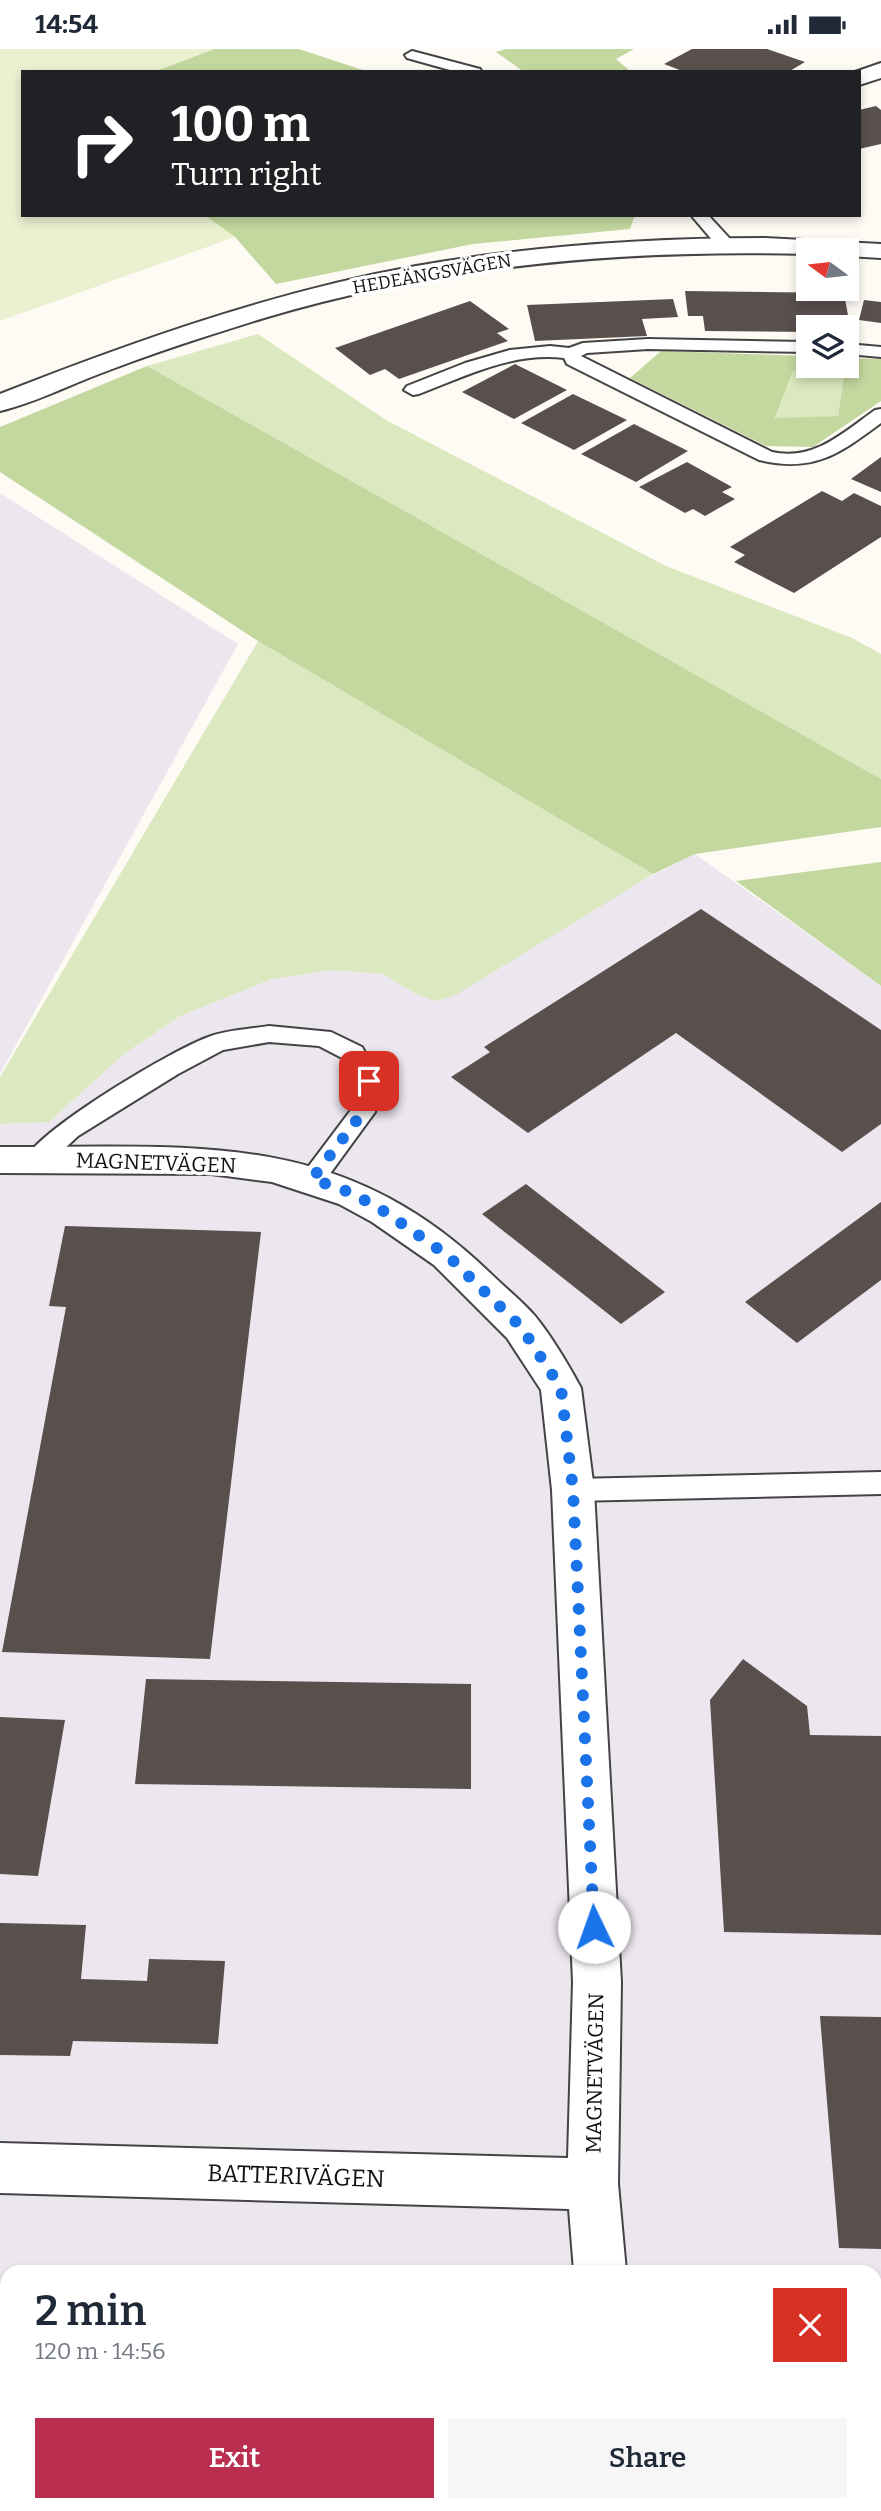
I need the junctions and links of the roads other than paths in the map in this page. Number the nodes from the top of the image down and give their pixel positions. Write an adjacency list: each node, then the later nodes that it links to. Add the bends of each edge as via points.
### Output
1 (412, 55): 2 (lane)
2 (468, 70)
3 (701, 217): 4 (lane)
4 (724, 244): 5 (street, HEDEÄNGSVÄGEN); 11 (street, HEDEÄNGSVÄGEN, via 514,260 332,292 240,319)
5 (881, 251)
6 (796, 347): 9 (lane, via 648,344 583,348)
7 (859, 350): 8 (lane)
8 (881, 352)
9 (571, 353): 10 (lane, via 548,349 510,353); 12 (lane, via 573,361 782,461 812,459)
10 (413, 390)
11 (0, 403)
12 (881, 414)
13 (19, 1160): 14 (street, MAGNETVÄGEN, via 211,1161); 14 (lane, via 217,1043 269,1034 323,1038 353,1053 369,1081 363,1112)
14 (312, 1179): 16 (street, MAGNETVÄGEN, via 352,1193 447,1255 521,1327 561,1388)
15 (881, 1483): 16 (lane)
16 (573, 1490): 18 (street, MAGNETVÄGEN, via 597,1982)
17 (0, 2168): 18 (street, BATTERIVÄGEN)
18 (593, 2185): 19 (street, MAGNETVÄGEN)
19 (600, 2265)

